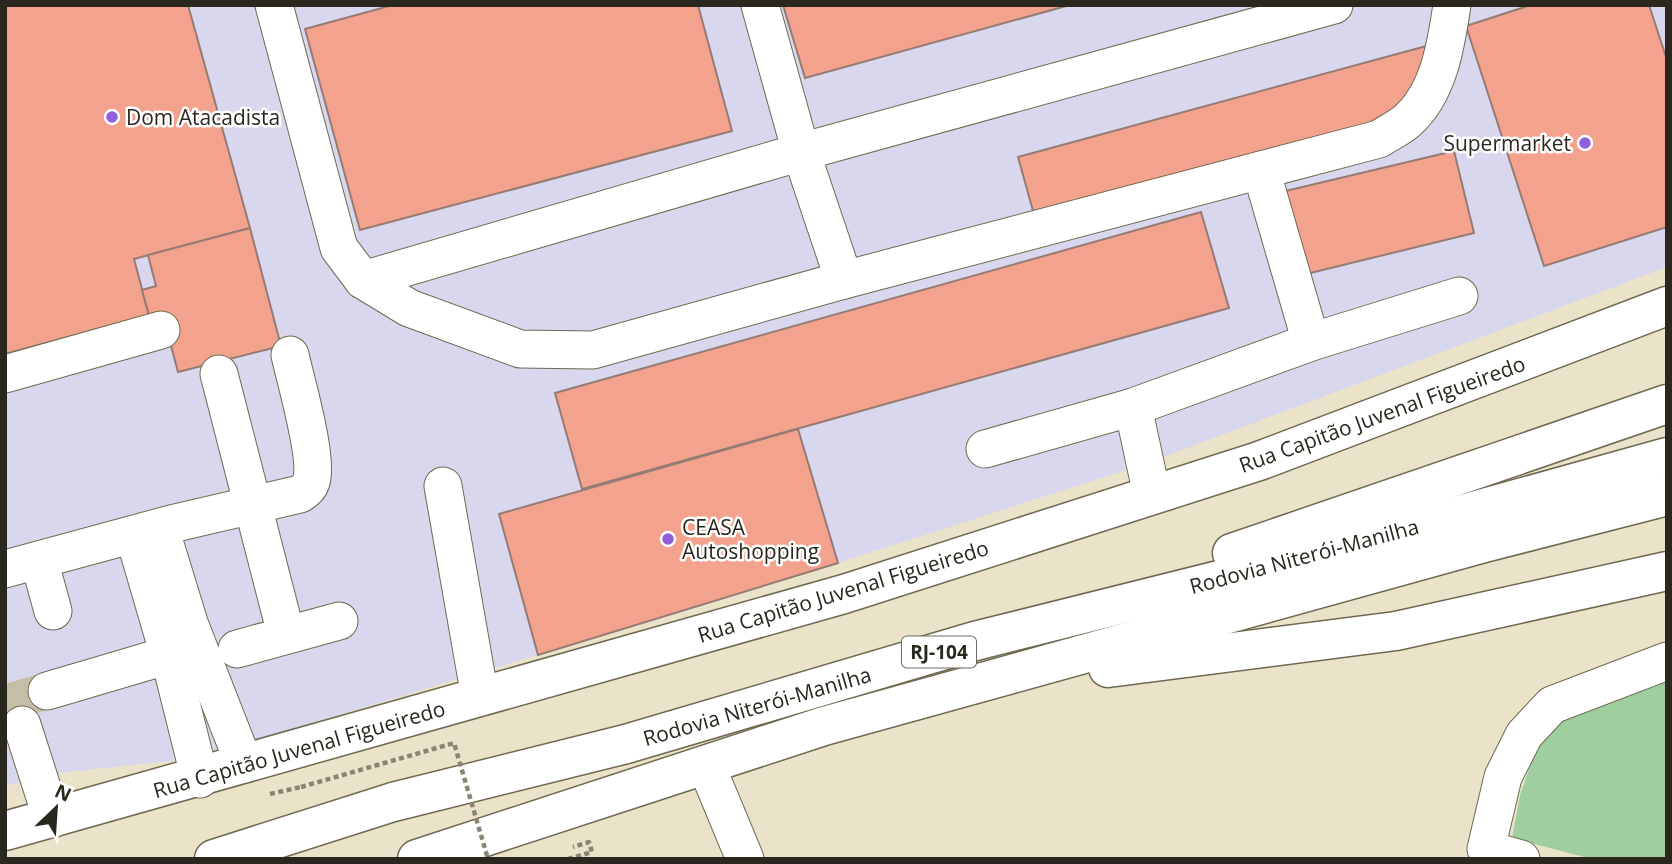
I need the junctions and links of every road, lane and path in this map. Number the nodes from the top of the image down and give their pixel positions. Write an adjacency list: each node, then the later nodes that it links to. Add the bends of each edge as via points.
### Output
1 (274, 5): 7 (street, via 339,248)
2 (760, 5): 5 (street)
3 (1334, 5): 5 (street)
4 (1452, 5): 6 (street, via 1444,52 1428,94 1407,121 1379,139)
5 (801, 152): 7 (street); 8 (street)
6 (1261, 170): 8 (street); 12 (street)
7 (363, 280): 8 (street, via 409,308 520,349 593,350)
8 (844, 280)
9 (1459, 296): 12 (street)
10 (1667, 306): 21 (main road, Rua Capitão Juvenal Figueiredo, via 1259,461)
11 (161, 330): 14 (street)
12 (1311, 342): 17 (street)
13 (290, 355): 23 (street, via 313,461 311,482 300,494)
14 (5, 374)
15 (219, 374): 23 (street)
16 (1667, 404): 30 (main road)
17 (1133, 407): 18 (street); 21 (street)
18 (985, 449)
19 (1667, 457): 30 (main road, Rodovia Niterói-Manilha / RJ-104, via 1287,563)
20 (443, 486): 36 (street)
21 (1152, 495): 36 (main road, Rua Capitão Juvenal Figueiredo, via 844,594)
22 (1667, 496): 34 (main road, Rodovia Niterói-Manilha / RJ-104)
23 (252, 506): 24 (street); 29 (street)
24 (147, 531): 25 (street); 33 (street, via 189,623)
25 (22, 564): 27 (street)
26 (1667, 571): 34 (main road, via 1396,631)
27 (53, 611)
28 (340, 621): 29 (street)
29 (286, 634): 31 (street)
30 (975, 641): 47 (main road, Rodovia Niterói-Manilha / RJ-104, via 626,744 393,803)
31 (237, 649)
32 (1667, 661): 46 (street, via 1552,705 1524,735 1503,777)
33 (185, 670): 35 (street); 38 (street); 40 (street)
34 (974, 685): 39 (main road, Rodovia Niterói-Manilha / RJ-104, via 824,726)
35 (47, 691)
36 (480, 697): 38 (main road, Rua Capitão Juvenal Figueiredo)
37 (22, 726): 42 (street)
38 (244, 764): 40 (main road, Rua Capitão Juvenal Figueiredo)
39 (706, 765): 43 (street); 48 (main road, Rodovia Niterói-Manilha / RJ-104)
40 (200, 779): 42 (main road, Rua Capitão Juvenal Figueiredo)
41 (301, 787): 49 (path, bridge, via 454,743)
42 (52, 819): 44 (main road, Rua Capitão Juvenal Figueiredo)
43 (731, 824): 51 (street); 52 (street)
44 (5, 831)
45 (566, 849): 50 (path, via 589,842 592,852)
46 (1484, 854): 53 (street)
47 (214, 859)
48 (417, 859)
49 (488, 859)
50 (568, 859)
51 (713, 859)
52 (745, 859)
53 (1521, 859)

